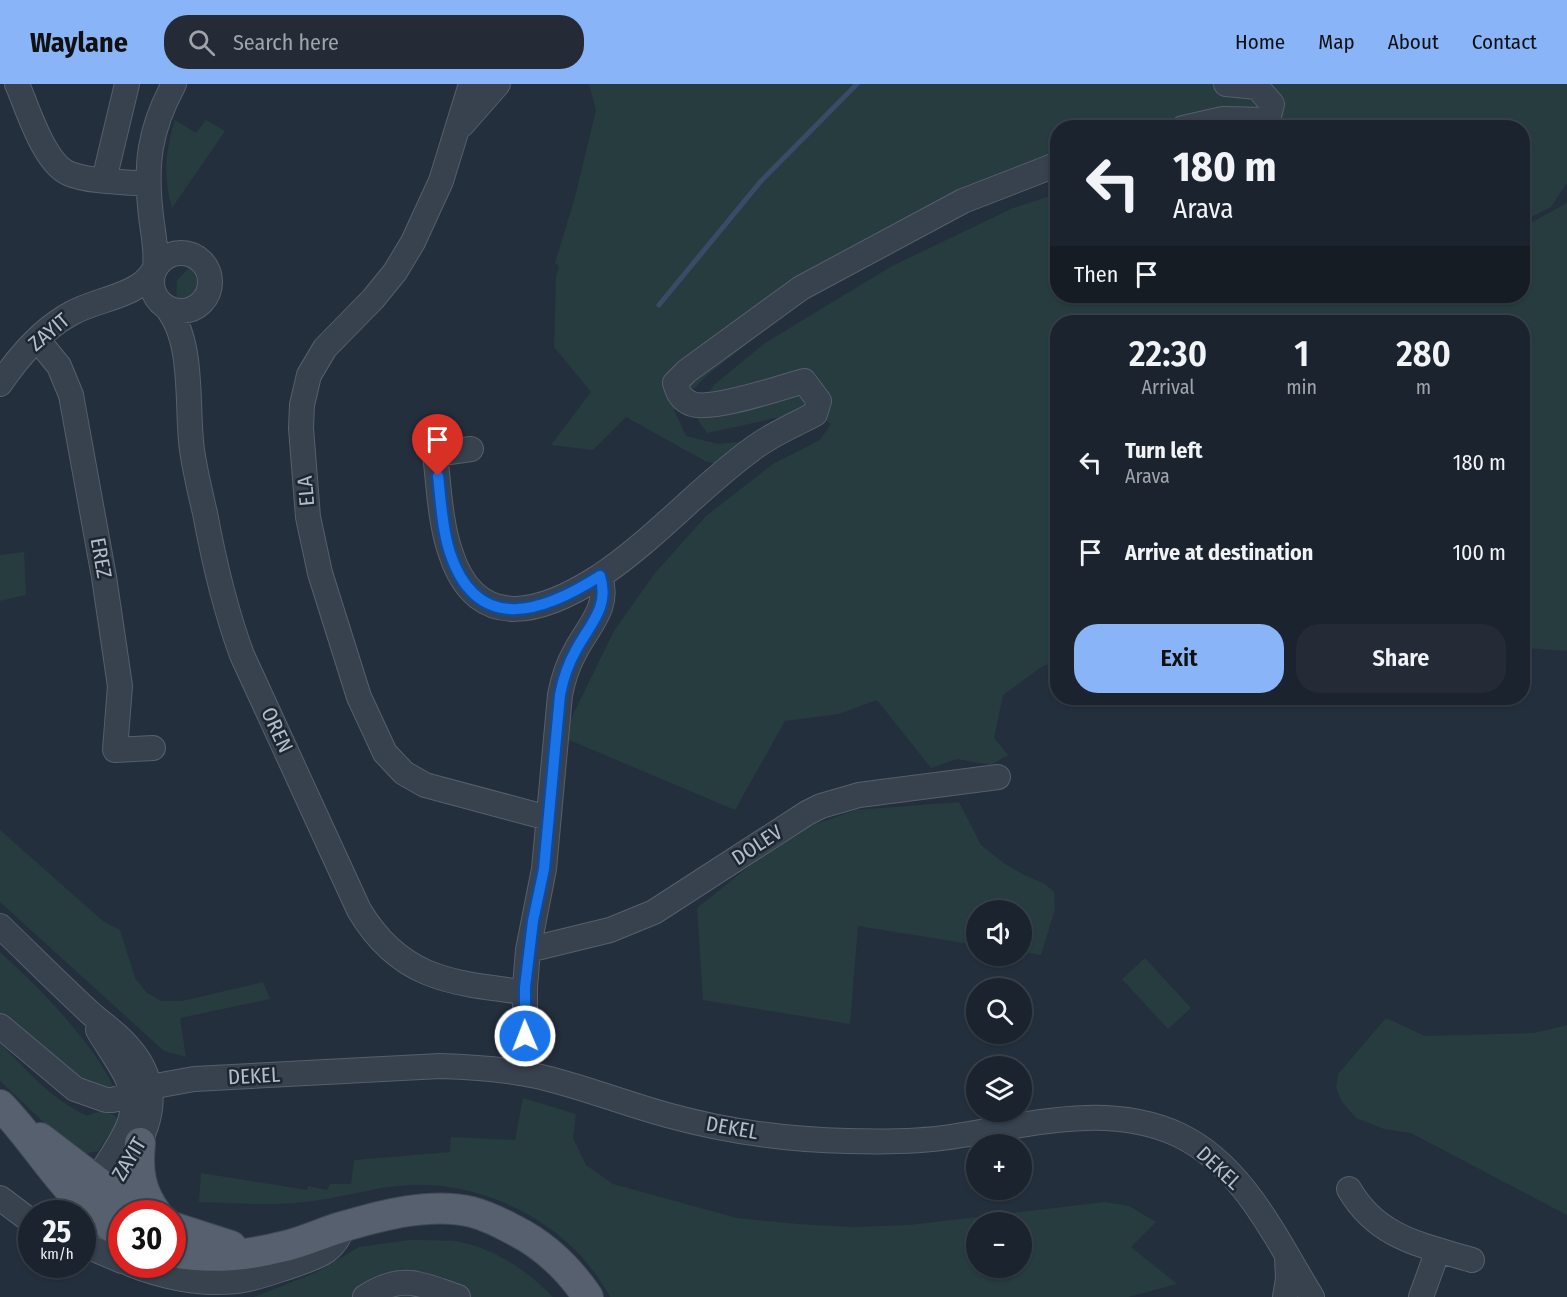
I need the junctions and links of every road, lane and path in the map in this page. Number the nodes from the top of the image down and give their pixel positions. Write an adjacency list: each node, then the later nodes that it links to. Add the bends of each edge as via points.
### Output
1 (18, 84): 12 (street, via 56,165 71,175)
2 (127, 84): 12 (street)
3 (174, 84): 13 (street, via 152,134)
4 (471, 84): 10 (street, ELA)
5 (498, 84): 10 (street)
6 (1226, 84): 8 (street, via 1257,87 1272,104)
7 (1219, 120): 9 (street)
8 (1268, 120)
9 (1268, 120)
10 (458, 128): 26 (street, ELA, via 429,212 409,250 374,299 325,348 309,375 301,428 308,517 320,573 359,697 385,753 404,773 425,785)
11 (1050, 167): 23 (street, via 963,201 801,288 687,371 675,383 679,396 691,404 708,406 804,381 819,401 815,414 753,448 653,536)
12 (104, 180): 13 (street)
13 (148, 184): 14 (street, via 160,226 167,239); 15 (street, via 156,252)
14 (182, 252): 15 (street, via 165,257); 17 (street, via 196,256 208,270 210,288)
15 (154, 269): 16 (street, ZAYIT, via 136,288); 18 (street, via 152,290)
16 (110, 297): 18 (street, ZAYIT, via 135,297); 19 (street, ZAYIT, via 70,313)
17 (201, 304): 18 (street, via 184,311); 20 (street, OREN)
18 (164, 306): 20 (street, OREN, via 177,323)
19 (37, 339): 21 (street, ZAYIT); 24 (street, EREZ, via 59,366 71,395 120,686 115,750)
20 (186, 351): 29 (street, OREN, via 192,450 227,612 242,655 359,910 383,943 413,966 466,984)
21 (0, 384)
22 (471, 449): 23 (street, via 435,454 447,540 460,574 473,591 497,607 529,609 571,594)
23 (600, 576): 26 (street, via 604,589 601,608 574,652 560,695)
24 (153, 748)
25 (998, 777): 28 (street, DOLEV, via 859,795 821,806 654,912 610,930)
26 (549, 818): 28 (street, via 544,869)
27 (0, 926): 32 (street, ZAYIT, via 87,1010 127,1077)
28 (528, 950): 29 (street)
29 (525, 992): 31 (street, via 525,1036)
30 (0, 1026): 32 (street, DEKEL, via 75,1089 92,1097 113,1100)
31 (519, 1072): 32 (street, DEKEL, via 421,1067 194,1079); 44 (street, DEKEL, via 695,1121 815,1140 914,1140 1069,1119 1116,1118 1138,1122 1179,1135 1215,1159 1231,1174)
32 (141, 1090): 34 (street, ZAYIT, via 152,1106); 36 (street, ZAYIT, via 130,1124)
33 (6, 1111): 36 (main road, via 48,1165)
34 (140, 1143): 36 (street, ZAYIT); 39 (main road, via 140,1184)
35 (1348, 1190): 45 (street, via 1363,1211 1382,1227)
36 (97, 1192): 38 (main road); 40 (main road)
37 (0, 1198): 41 (street)
38 (114, 1200)
39 (148, 1200)
40 (108, 1210)
41 (18, 1212)
42 (342, 1227): 46 (main road); 49 (street, via 338,1242 314,1258 265,1275 236,1281); 53 (main road, via 417,1210 471,1212 499,1221 540,1246 569,1272)
43 (186, 1232): 46 (main road)
44 (1285, 1249): 50 (street, DEKEL); 54 (street)
45 (1438, 1250): 48 (street); 55 (street)
46 (257, 1252): 47 (main road, via 211,1257)
47 (186, 1254)
48 (1472, 1260)
49 (186, 1278)
50 (1304, 1291)
51 (365, 1297): 52 (street, via 382,1286 407,1282)
52 (458, 1297)
53 (588, 1297)
54 (1285, 1297)
55 (1421, 1297)

